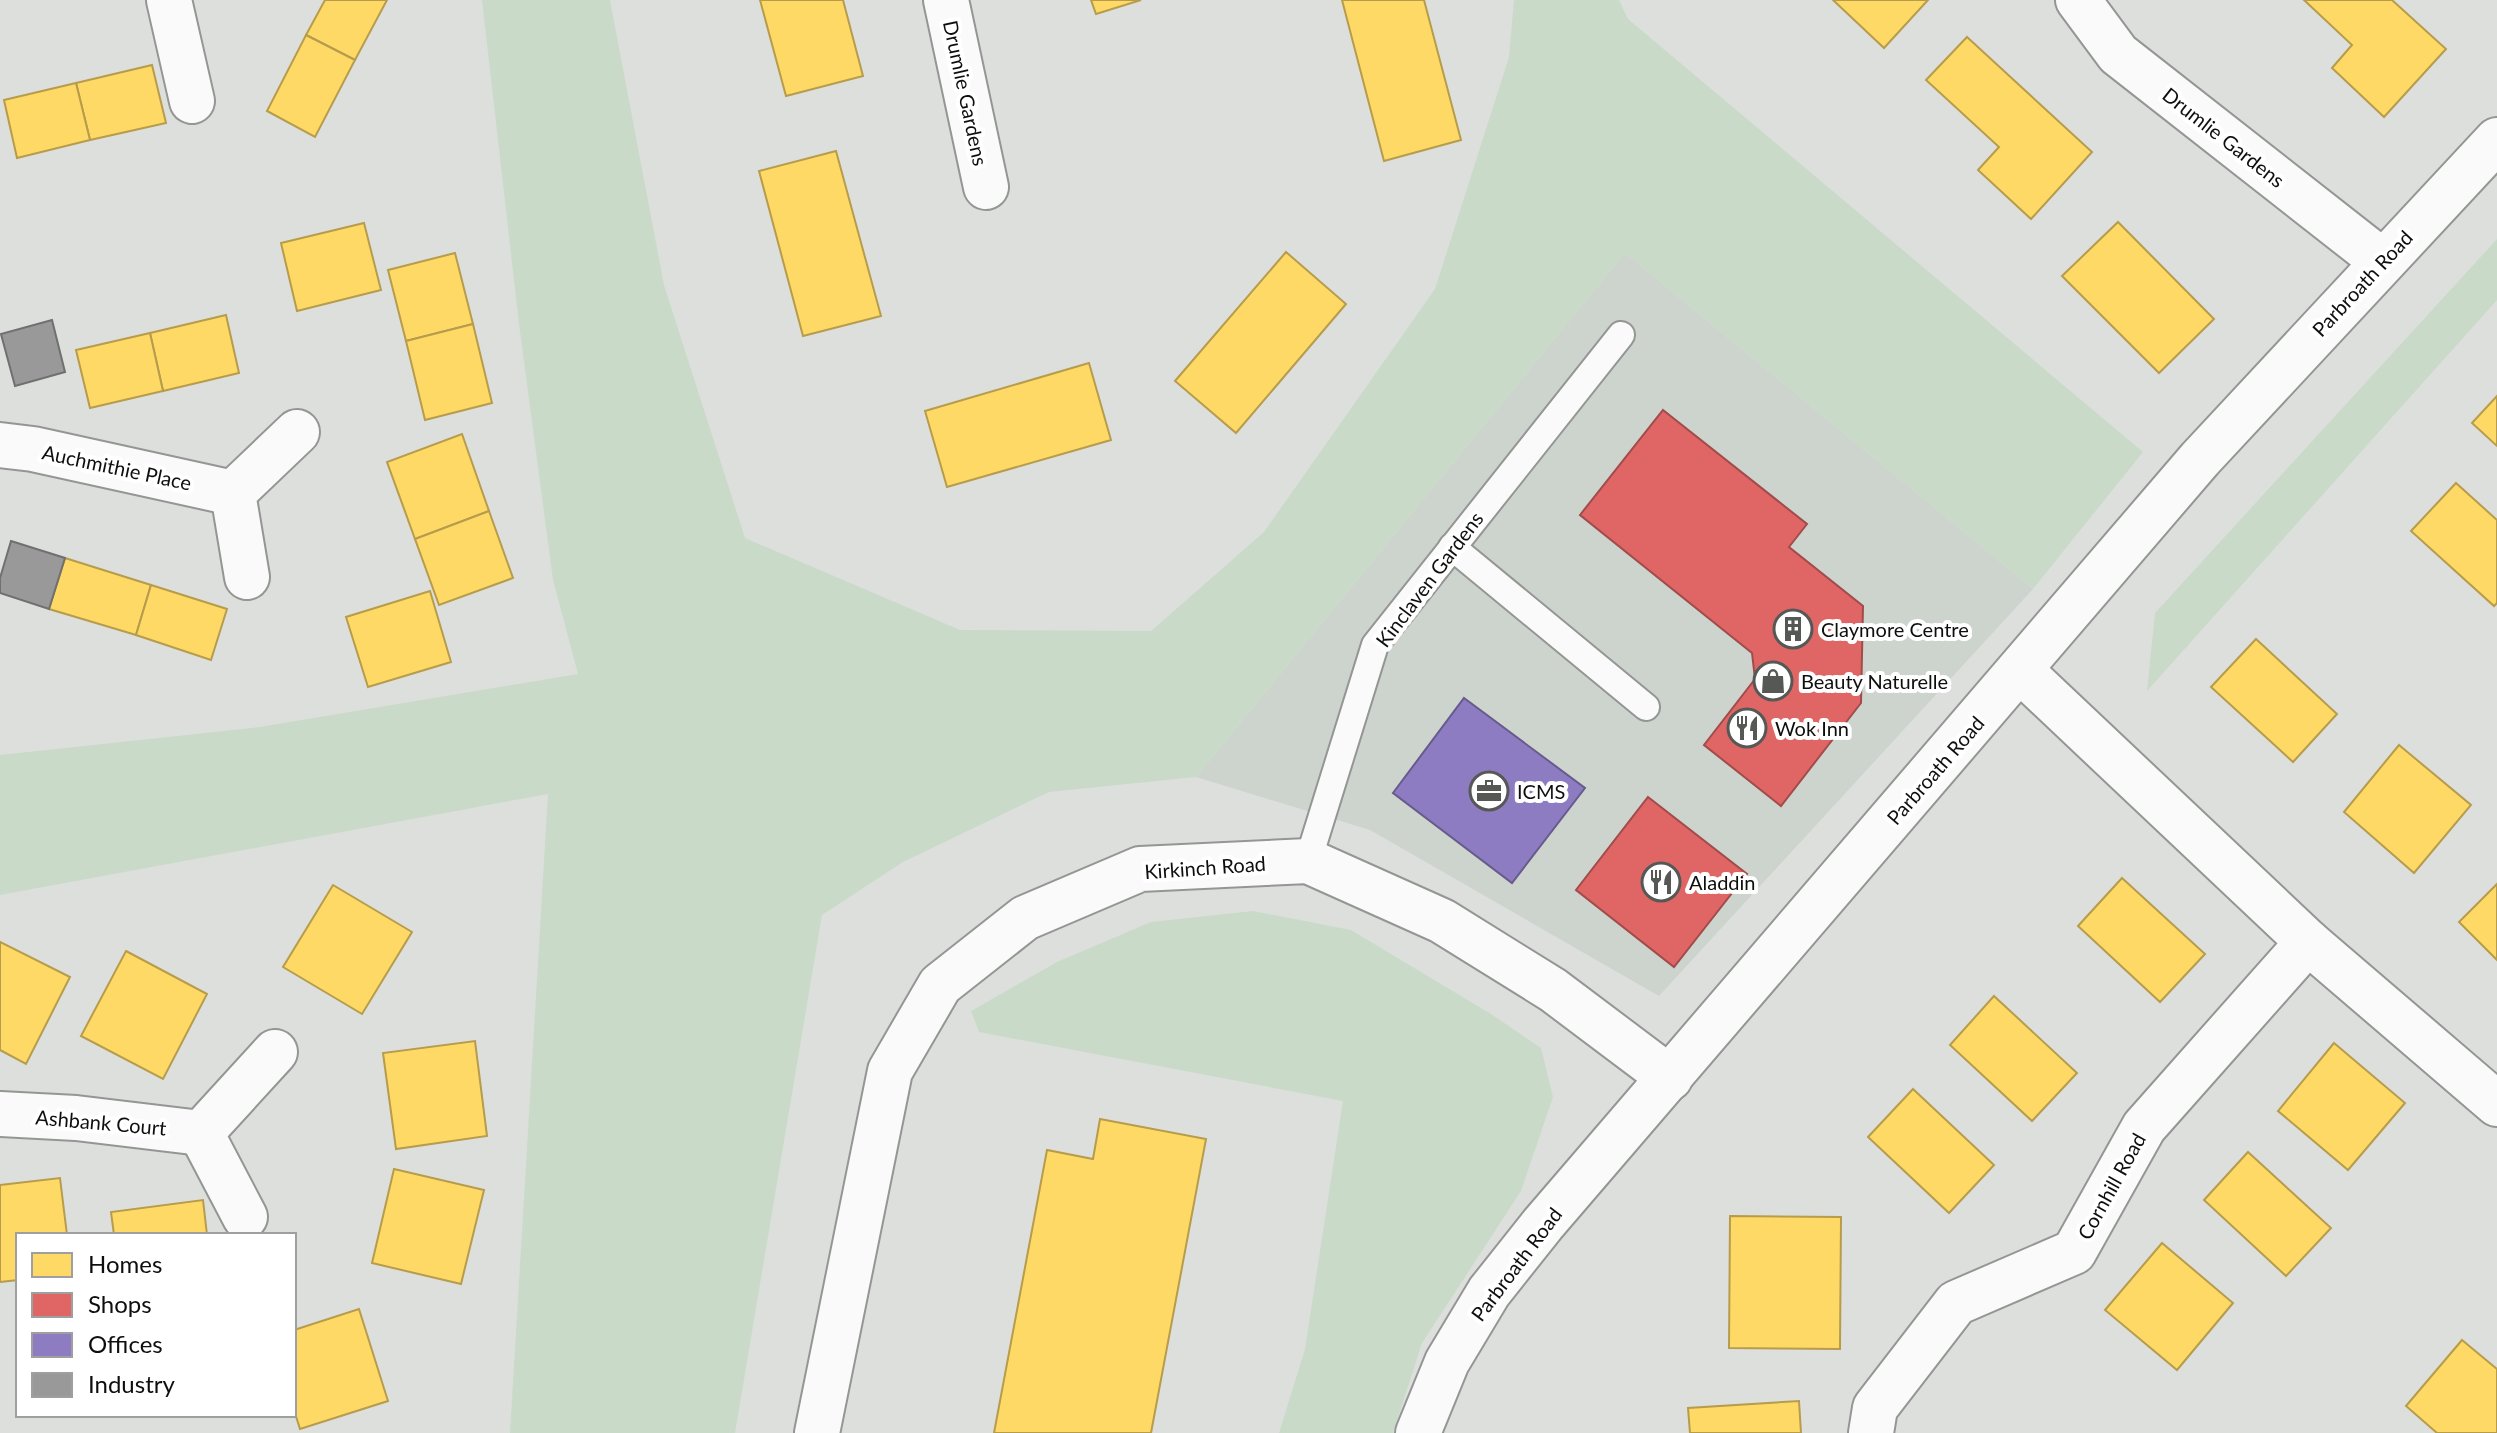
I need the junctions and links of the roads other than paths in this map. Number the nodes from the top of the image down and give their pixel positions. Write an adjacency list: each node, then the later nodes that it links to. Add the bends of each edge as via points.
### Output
1 (169, 0): 4 (street)
2 (946, 0): 6 (street, Drumlie Gardens)
3 (2078, 0): 7 (street, Drumlie Gardens, via 2118,54)
4 (192, 101)
5 (2497, 140): 7 (street, Parbroath Road)
6 (986, 187)
7 (2382, 261): 14 (street, Parbroath Road, via 2200,459)
8 (1621, 335): 12 (lane, Kinclaven Gardens)
9 (297, 432): 11 (street)
10 (0, 445): 11 (street, Auchmithie Place)
11 (233, 493): 13 (street)
12 (1452, 547): 15 (lane); 16 (lane, Kinclaven Gardens, via 1375,645)
13 (247, 577)
14 (2020, 670): 17 (street); 19 (street, Parbroath Road)
15 (1646, 707)
16 (1308, 861): 19 (street, Kirkinch Road, via 1442,921 1553,990); 24 (street, Kirkinch Road, via 1140,869 1025,918 940,985 890,1071)
17 (2308, 942): 20 (street); 26 (street, Cornhill Road, via 2144,1127 2074,1252 1956,1303 1875,1408)
18 (275, 1052): 22 (street)
19 (1670, 1078): 25 (street, Parbroath Road, via 1489,1292 1447,1362)
20 (2497, 1104)
21 (0, 1114): 22 (street, Ashbank Court)
22 (201, 1133): 23 (street)
23 (245, 1217)
24 (817, 1433)
25 (1418, 1433)
26 (1871, 1433)

